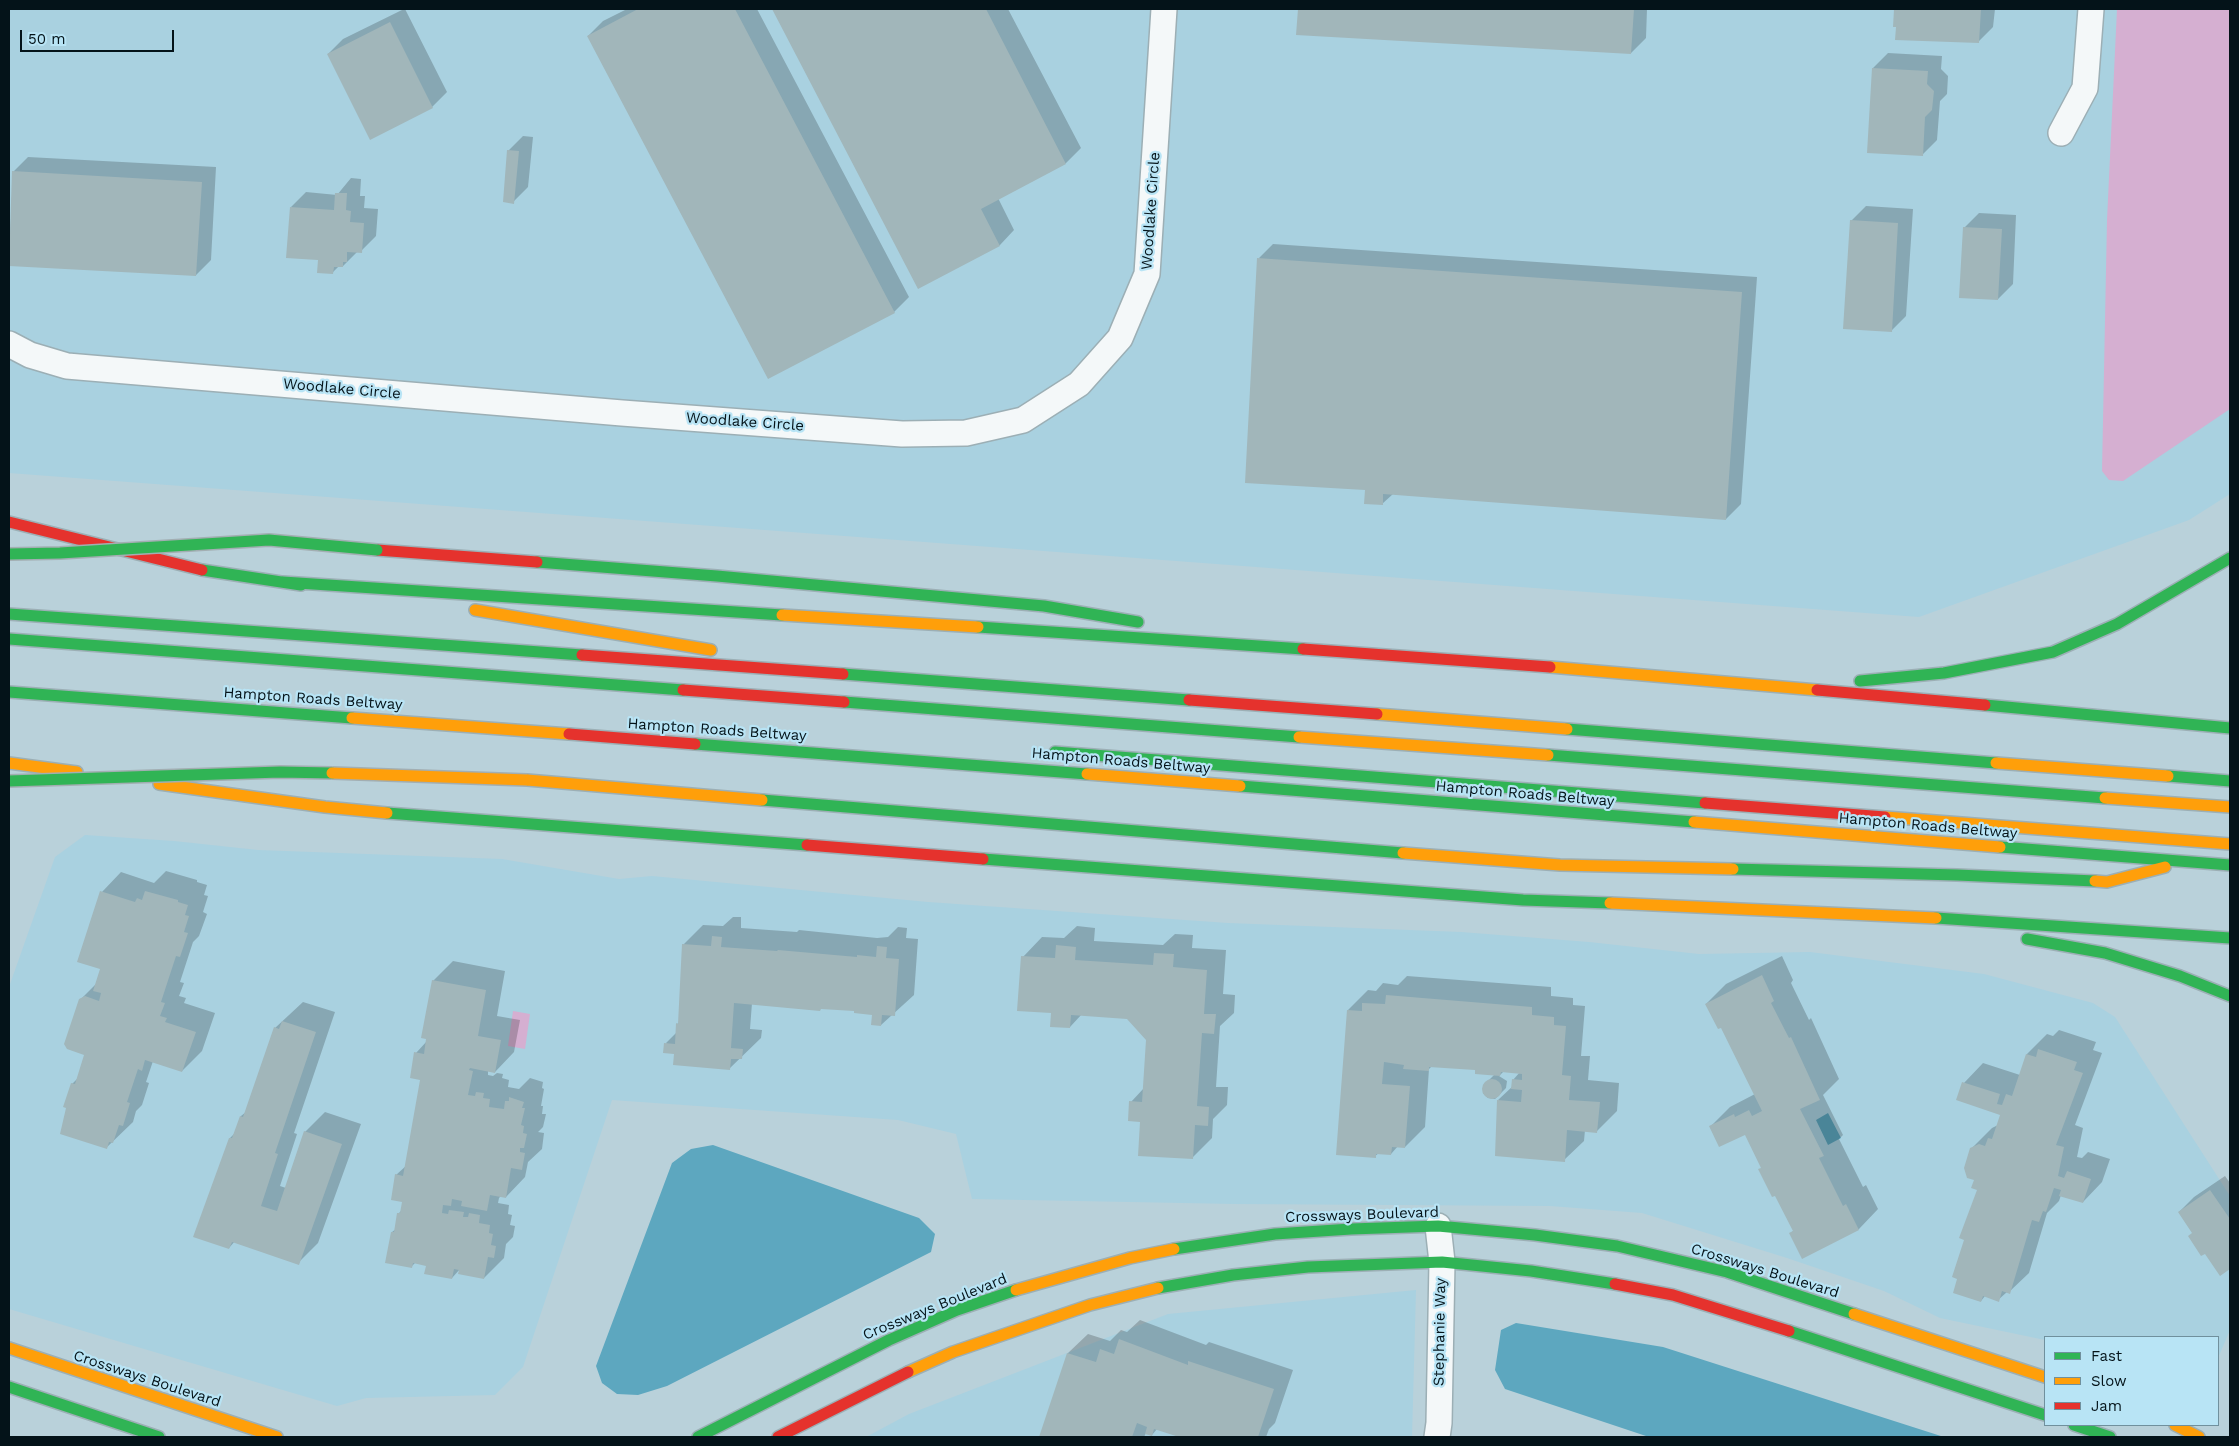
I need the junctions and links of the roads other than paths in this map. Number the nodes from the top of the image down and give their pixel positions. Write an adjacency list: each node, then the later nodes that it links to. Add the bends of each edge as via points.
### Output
1 (1164, 9): 4 (street, Woodlake Circle, via 1147,274 1120,338 1079,384 1023,420 966,433 893,434 67,366 30,355)
2 (2091, 9): 3 (street, via 2086,88)
3 (2062, 133)
4 (9, 344)
5 (9, 522): 8 (main road, via 210,572)
6 (9, 554): 12 (main road, bridge, via 269,540 1044,606)
7 (2230, 558): 17 (main road, via 2117,624 2053,652 1944,673 1846,682)
8 (283, 582): 9 (main road); 15 (main road)
9 (428, 604)
10 (466, 609): 16 (main road)
11 (9, 614): 16 (main road)
12 (1150, 624)
13 (1179, 628): 15 (main road)
14 (9, 639): 24 (main road)
15 (1294, 648): 17 (main road)
16 (862, 677): 23 (main road)
17 (1682, 677): 19 (main road)
18 (9, 692): 26 (main road, Hampton Roads Beltway, via 975,764)
19 (2230, 728)
20 (1038, 751): 25 (main road)
21 (9, 763): 28 (main road, via 325,807 399,814 1523,900)
22 (9, 781): 26 (main road, bridge, via 280,772 527,780 1560,865 2107,882)
23 (2230, 781)
24 (2230, 807)
25 (2230, 844)
26 (2184, 862): 27 (main road, Hampton Roads Beltway)
27 (2230, 865)
28 (1898, 915): 29 (main road); 30 (main road, via 2105,953 2189,979)
29 (2230, 938)
30 (2230, 996)
31 (1438, 1226): 32 (street, Stephanie Way); 34 (main road, Crossways Boulevard, via 1581,1240 1654,1254 1754,1280); 41 (main road, Crossways Boulevard, via 1275,1234 1218,1242 1130,1258 1025,1286 957,1310 889,1340)
32 (1442, 1262): 36 (main road, via 1540,1272 1673,1295); 42 (main road, via 1308,1267 1233,1276 1154,1289 1090,1305 953,1352); 43 (street, Stephanie Way, via 1439,1423)
33 (9, 1348): 40 (main road, Crossways Boulevard)
34 (2044, 1378)
35 (9, 1387): 39 (main road)
36 (2044, 1415)
37 (2077, 1426): 44 (main road)
38 (2177, 1426): 45 (main road)
39 (159, 1437)
40 (276, 1437)
41 (698, 1437)
42 (778, 1437)
43 (1436, 1437)
44 (2110, 1437)
45 (2199, 1437)

